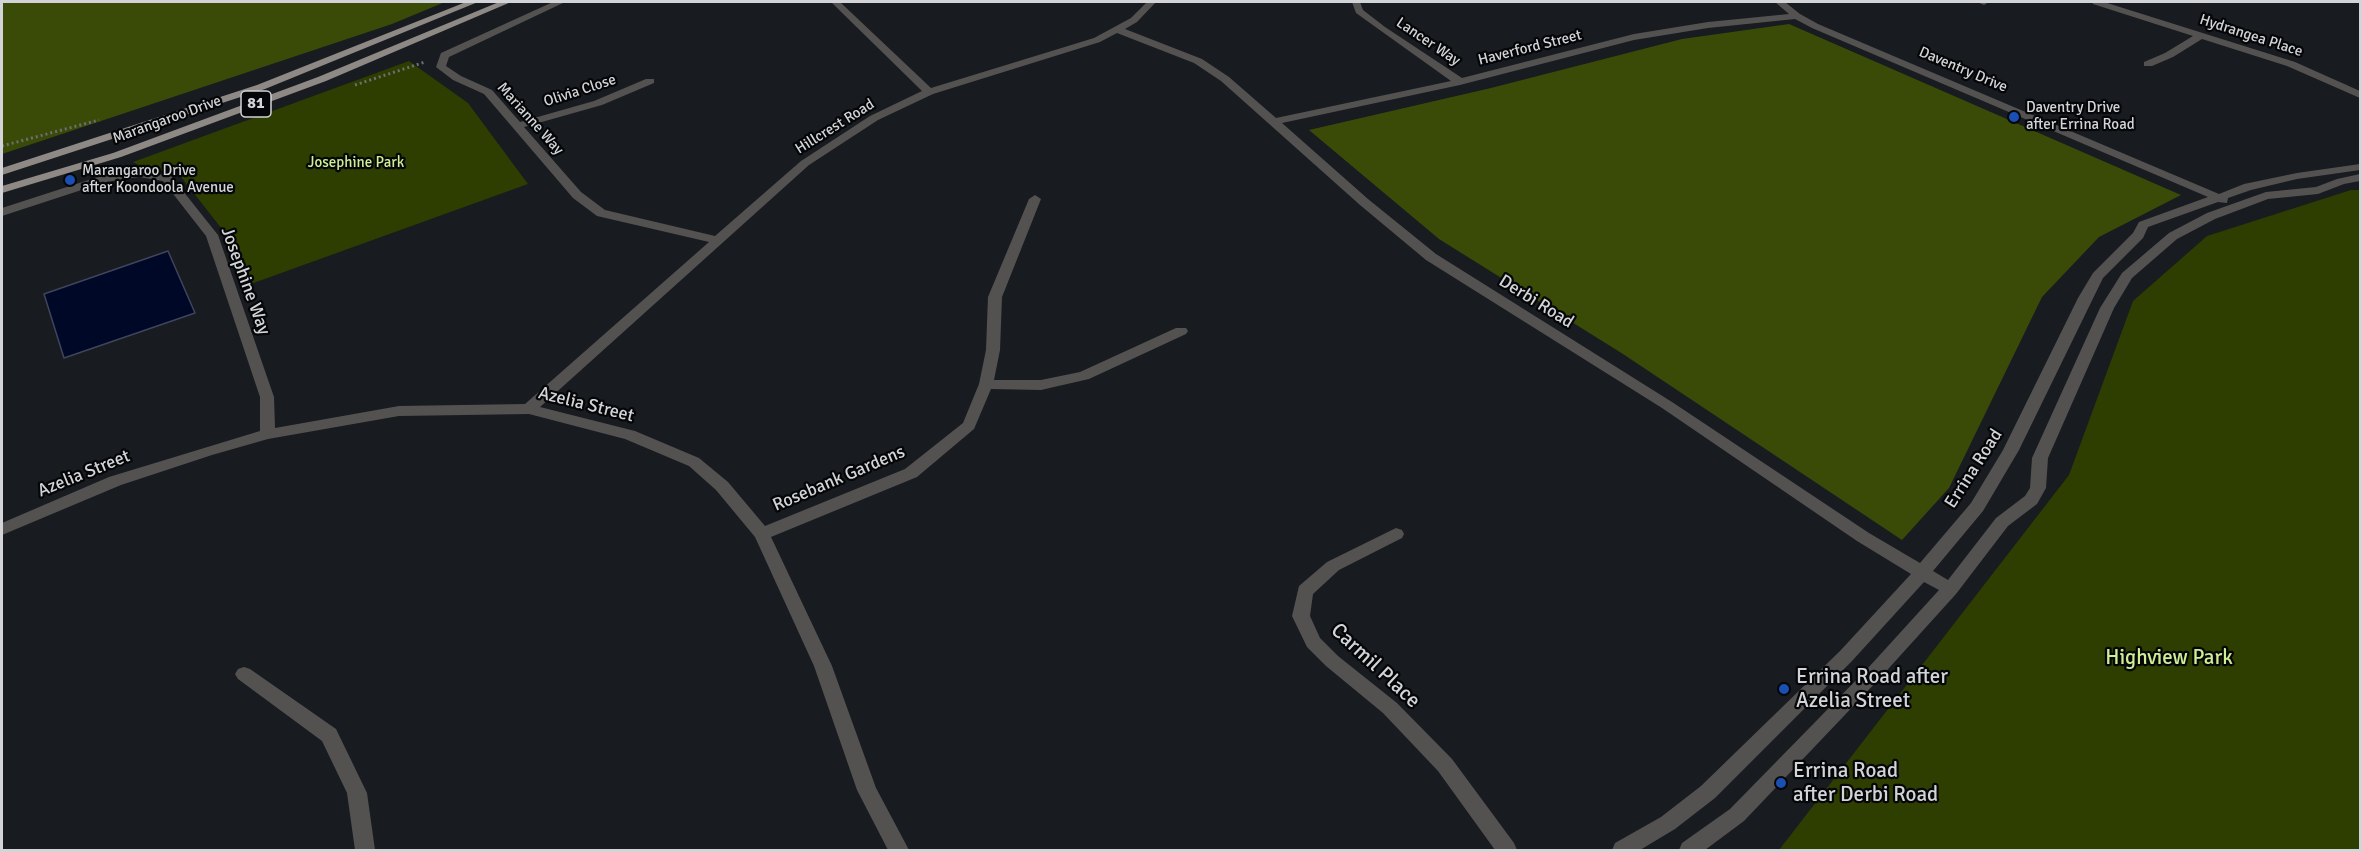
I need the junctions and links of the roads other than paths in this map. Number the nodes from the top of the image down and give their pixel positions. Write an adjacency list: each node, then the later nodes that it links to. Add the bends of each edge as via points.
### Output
1 (473, 2): 20 (main road, Marangaroo Drive / 81, via 261,87)
2 (506, 2): 22 (main road, Marangaroo Drive / 81, via 322,80 117,155)
3 (560, 2): 18 (street, Marianne Way, via 445,56 441,67 488,92)
4 (835, 2): 15 (street)
5 (1152, 2): 10 (street, Hillcrest Road)
6 (1356, 2): 14 (street, Lancer Way, via 1359,11 1382,29)
7 (1780, 2): 9 (street, Daventry Drive)
8 (2096, 2): 11 (street, Hydrangea Place)
9 (1797, 16): 14 (street, Haverford Street, via 1634,37); 23 (street, Daventry Drive)
10 (1118, 30): 15 (street, Hillcrest Road, via 1088,43); 17 (street, Derbi Road, via 1198,61 1239,90)
11 (2201, 35): 12 (street); 16 (street, Hydrangea Place, via 2292,64)
12 (2148, 64)
13 (650, 81): 18 (street, Olivia Close, via 598,103)
14 (1460, 81): 17 (street, Haverford Street)
15 (929, 92): 27 (street, Hillcrest Road, via 874,118 805,163)
16 (2361, 95)
17 (1273, 122): 35 (street, Derbi Road, via 1431,257 1658,399)
18 (517, 126): 27 (street, Marianne Way, via 577,195 601,213)
19 (2361, 166): 23 (street, Errina Road, via 2297,176)
20 (2, 172)
21 (2361, 178): 25 (street, via 2318,190 2266,196)
22 (2, 190)
23 (2218, 198): 25 (street, Daventry Drive); 35 (street, Errina Road, via 2143,225 2139,235 2098,276 2012,450 1977,507)
24 (1035, 199): 29 (street, Rosebank Gardens, via 995,297 993,350)
25 (2236, 206): 36 (street, via 2173,236 2127,276 2107,308 2040,458 2038,488 2031,500 2002,522)
26 (2, 212): 31 (street, Josephine Way, via 104,179 139,174 167,178 212,235 267,397)
27 (720, 241): 30 (street, Hillcrest Road)
28 (1181, 331): 29 (street, via 1084,376 1041,385)
29 (986, 384): 33 (street, Rosebank Gardens, via 969,426 911,473)
30 (529, 409): 31 (street, Azelia Street, via 399,411); 33 (street, Azelia Street, via 630,435 694,462 722,486)
31 (268, 434): 32 (street, Azelia Street, via 115,481)
32 (2, 529)
33 (762, 534): 39 (street, Azelia Street, via 823,666 867,790)
34 (1396, 534): 40 (street, Carmil Place, via 1333,566 1305,591 1301,616 1313,642 1390,708 1445,765)
35 (1922, 573): 36 (street, Derbi Road); 41 (street, Errina Road, via 1846,656 1708,792 1668,823)
36 (1950, 589): 42 (street, via 1737,815)
37 (244, 674): 38 (street, via 330,735 357,793)
38 (365, 850)
39 (899, 850)
40 (1508, 850)
41 (1622, 850)
42 (1689, 850)

